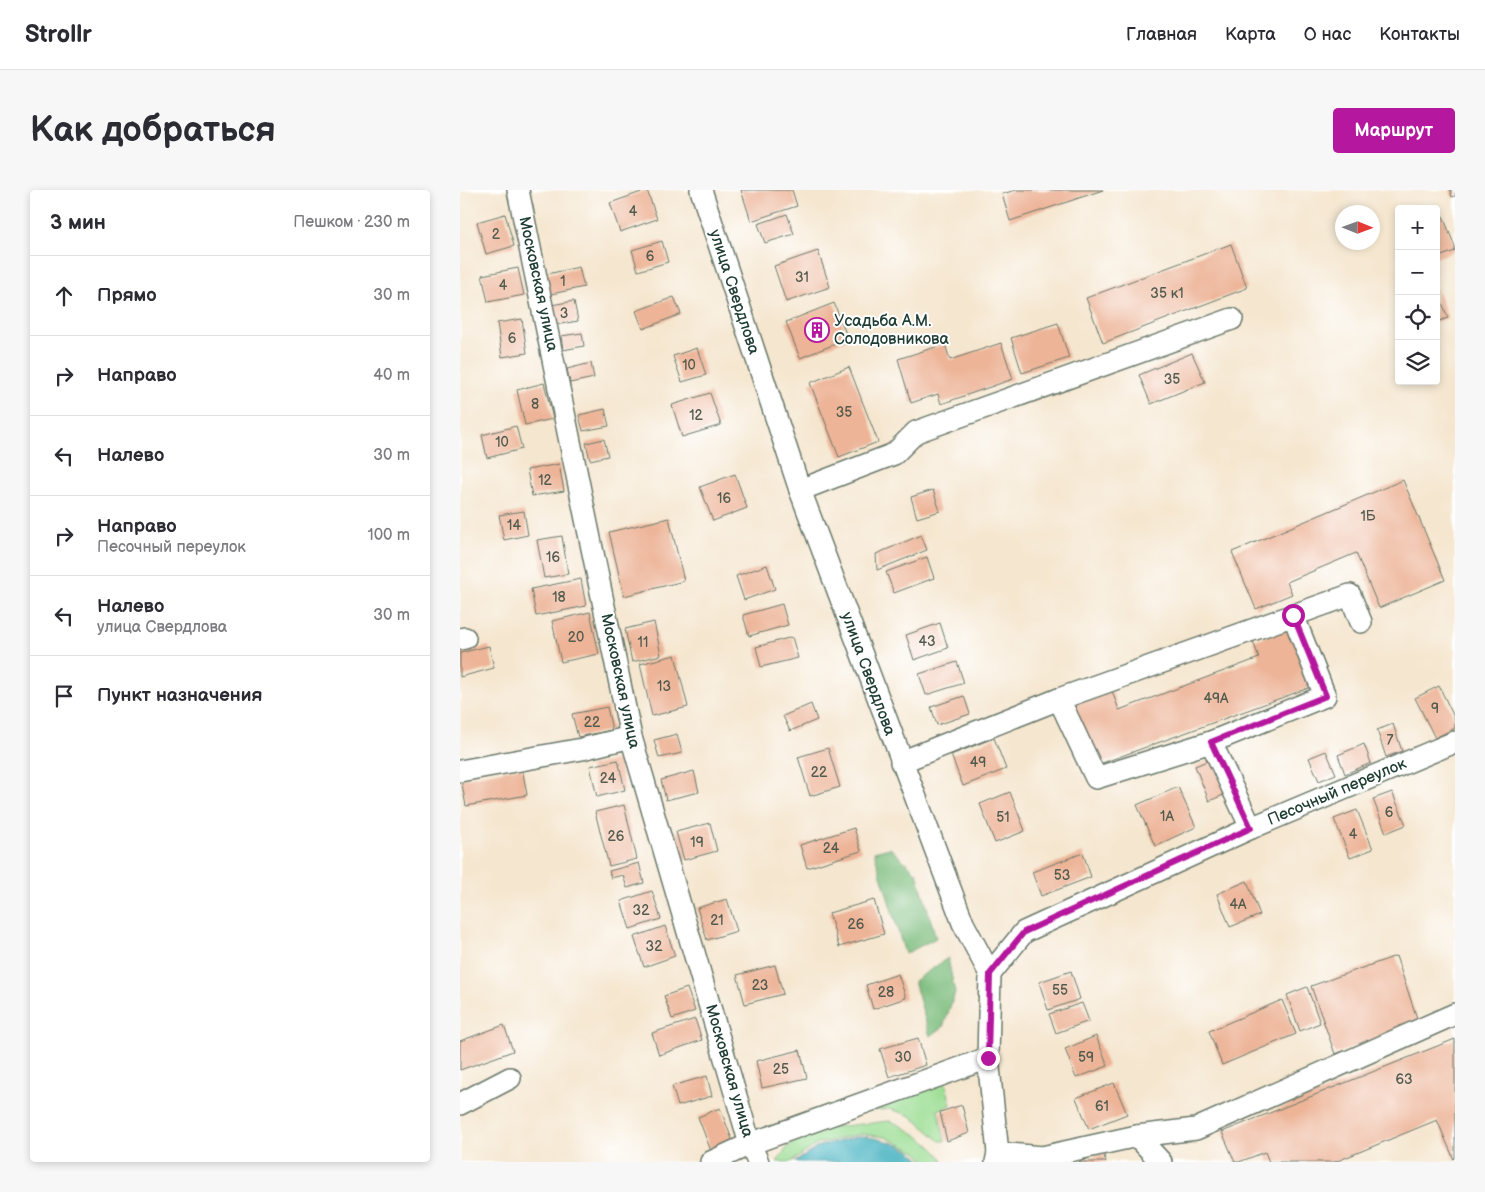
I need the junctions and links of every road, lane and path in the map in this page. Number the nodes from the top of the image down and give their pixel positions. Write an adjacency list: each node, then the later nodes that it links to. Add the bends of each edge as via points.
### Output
1 (518, 190): 8 (street, Московская улица)
2 (700, 190): 4 (street, улица Свердлова)
3 (1232, 319): 4 (street, via 916,432 894,454)
4 (800, 490): 11 (street, улица Свердлова)
5 (1293, 615): 6 (street, via 1350,595); 7 (street); 9 (street, via 1326,696)
6 (1361, 622)
7 (1059, 700): 9 (street, via 1096,778); 11 (street)
8 (631, 737): 12 (street); 20 (street, Московская улица)
9 (1211, 742): 13 (street)
10 (1455, 742): 13 (street, Песочный переулок)
11 (901, 762): 14 (street, улица Свердлова, via 963,923)
12 (460, 771)
13 (1251, 828): 14 (street, Песочный переулок, via 1024,932)
14 (990, 974): 16 (street, улица Свердлова)
15 (1455, 1014): 19 (street, via 1196,1129)
16 (988, 1058): 20 (street); 21 (street, улица Свердлова)
17 (510, 1078): 18 (street)
18 (460, 1104)
19 (1137, 1136): 21 (street, via 1042,1157); 23 (street)
20 (754, 1153): 22 (street)
21 (997, 1157)
22 (711, 1162)
23 (1161, 1162)

